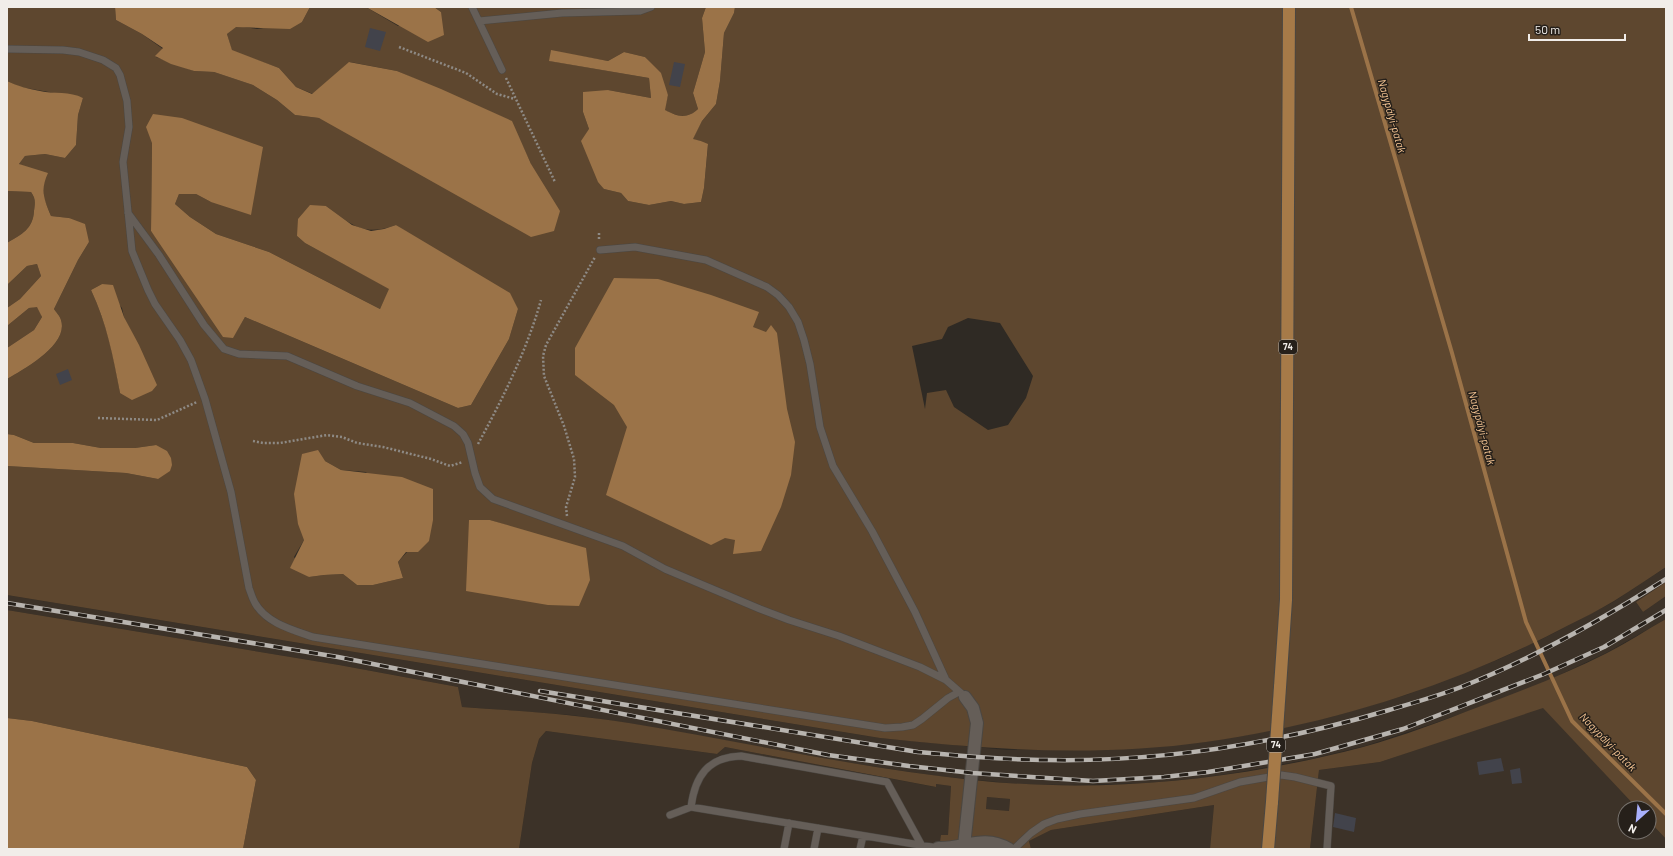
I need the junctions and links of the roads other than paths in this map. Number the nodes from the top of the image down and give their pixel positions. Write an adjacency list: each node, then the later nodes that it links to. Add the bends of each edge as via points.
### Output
1 (472, 7): 4 (lane)
2 (651, 7): 4 (lane, via 640,11 562,13)
3 (1289, 7): 25 (main road, 74, bridge, via 1286,600)
4 (479, 21): 6 (lane)
5 (7, 49): 7 (lane, via 79,52 103,60 116,68 127,101 128,126 122,162)
6 (502, 70)
7 (128, 213): 9 (lane, via 160,255 204,325 224,350 239,354 287,356 357,386 410,403 454,426 463,434 468,443 480,487 493,499 623,546 665,569 760,609 876,650); 10 (lane, via 132,251 148,290 191,360 205,399 231,492 249,588 262,612 274,621 313,637 885,728 913,725 948,698)
8 (600, 250): 9 (lane, via 634,247 706,260 768,288 789,306 804,340 820,427 833,466 880,544)
9 (946, 680): 10 (lane)
10 (962, 695): 18 (street, via 973,708 977,723)
11 (691, 807): 12 (lane); 13 (lane); 17 (lane, via 693,792 700,774 725,758 741,756 887,782)
12 (670, 815)
13 (789, 823): 14 (lane); 20 (lane)
14 (818, 828): 15 (lane); 21 (lane)
15 (863, 836): 16 (lane); 22 (lane)
16 (906, 846): 17 (lane)
17 (922, 846): 19 (lane)
18 (964, 846): 19 (street); 23 (street, via 986,841 995,842)
19 (938, 848)
20 (784, 849)
21 (814, 849)
22 (860, 849)
23 (1009, 849)
24 (1014, 849): 26 (lane, via 1031,833 1057,819 1194,798 1240,782 1281,775 1295,776 1331,786)
25 (1268, 849)
26 (1327, 849)

